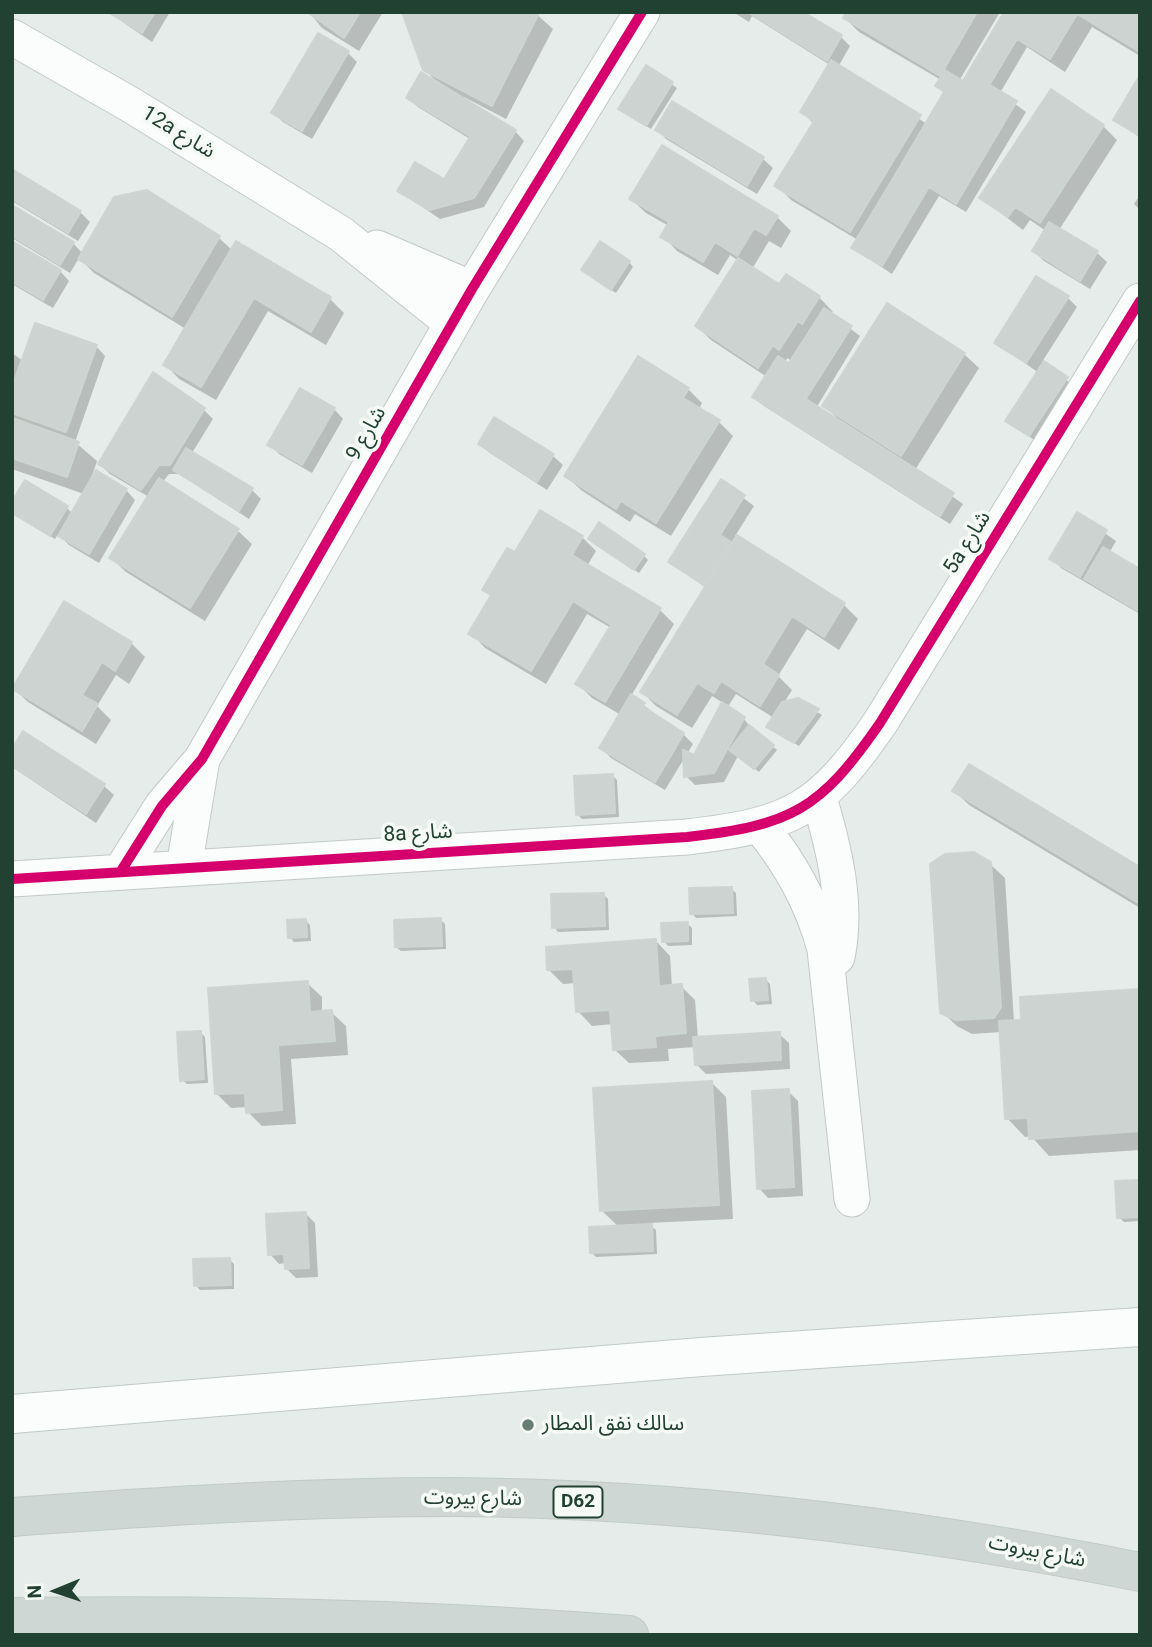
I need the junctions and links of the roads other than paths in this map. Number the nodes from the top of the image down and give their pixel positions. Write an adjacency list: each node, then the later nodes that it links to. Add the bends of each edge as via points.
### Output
1 (642, 12): 4 (street, شارع 9)
2 (12, 37): 3 (street, 12a شارع)
3 (341, 234): 4 (street, 12a شارع); 6 (street, 12a شارع)
4 (472, 289): 6 (street, شارع 9)
5 (1140, 301): 8 (street, 5a شارع, via 880,723 839,779)
6 (452, 323): 7 (street, شارع 9)
7 (202, 759): 10 (street, شارع 9); 11 (street, شارع 9, via 162,806)
8 (819, 798): 9 (street, 8a شارع); 13 (street, via 837,871 840,908)
9 (760, 826): 10 (street, 8a شارع, via 687,837); 13 (street, via 782,853 816,915)
10 (184, 867): 11 (street, 8a شارع)
11 (121, 871): 12 (street, 8a شارع)
12 (12, 879)
13 (831, 984): 14 (street)
14 (852, 1199)
15 (1140, 1327): 16 (main road, via 701,1357)
16 (12, 1414)
17 (12, 1517): 18 (main road, شارع بيروت / D62, via 331,1498 607,1503 875,1527 1006,1545)
18 (1140, 1573)
19 (167, 1615): 20 (main road); 21 (main road); 22 (main road, via 349,1617)
20 (12, 1617)
21 (62, 1635)
22 (629, 1635)

